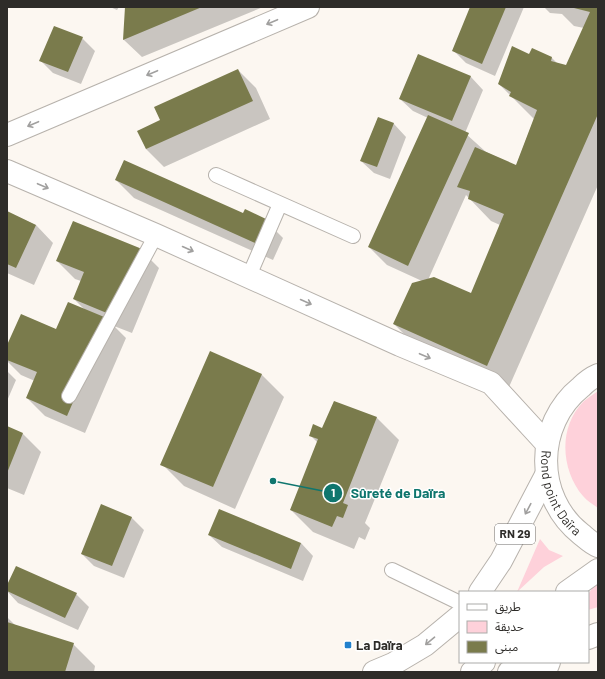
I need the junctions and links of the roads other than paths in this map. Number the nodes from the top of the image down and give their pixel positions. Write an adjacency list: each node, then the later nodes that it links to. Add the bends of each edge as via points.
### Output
1 (308, 7): 2 (main road, one-way to 2)
2 (7, 135)
3 (7, 171): 6 (main road, one-way to 6)
4 (216, 174): 5 (lane)
5 (280, 204): 7 (lane); 8 (lane)
6 (156, 234): 8 (main road, one-way to 8); 10 (lane)
7 (353, 236)
8 (249, 276): 11 (main road, one-way to 11, via 400,345 491,383)
9 (598, 375): 11 (main road, Rond point Daïra, via 571,395 555,418)
10 (69, 396)
11 (546, 444): 12 (main road, Rond point Daïra)
12 (546, 474): 13 (main road, Rond point Daïra, via 555,503 572,527); 16 (main road, RN 29, one-way to 16, via 501,560)
13 (598, 546)
14 (392, 570): 19 (lane)
15 (596, 571): 17 (main road); 18 (main road)
16 (481, 591)
17 (568, 591)
18 (585, 591)
19 (459, 602)
20 (459, 617): 23 (main road, one-way to 23, via 425,645)
21 (483, 663): 24 (main road)
22 (532, 663): 25 (main road)
23 (374, 672)
24 (472, 672)
25 (509, 672)

